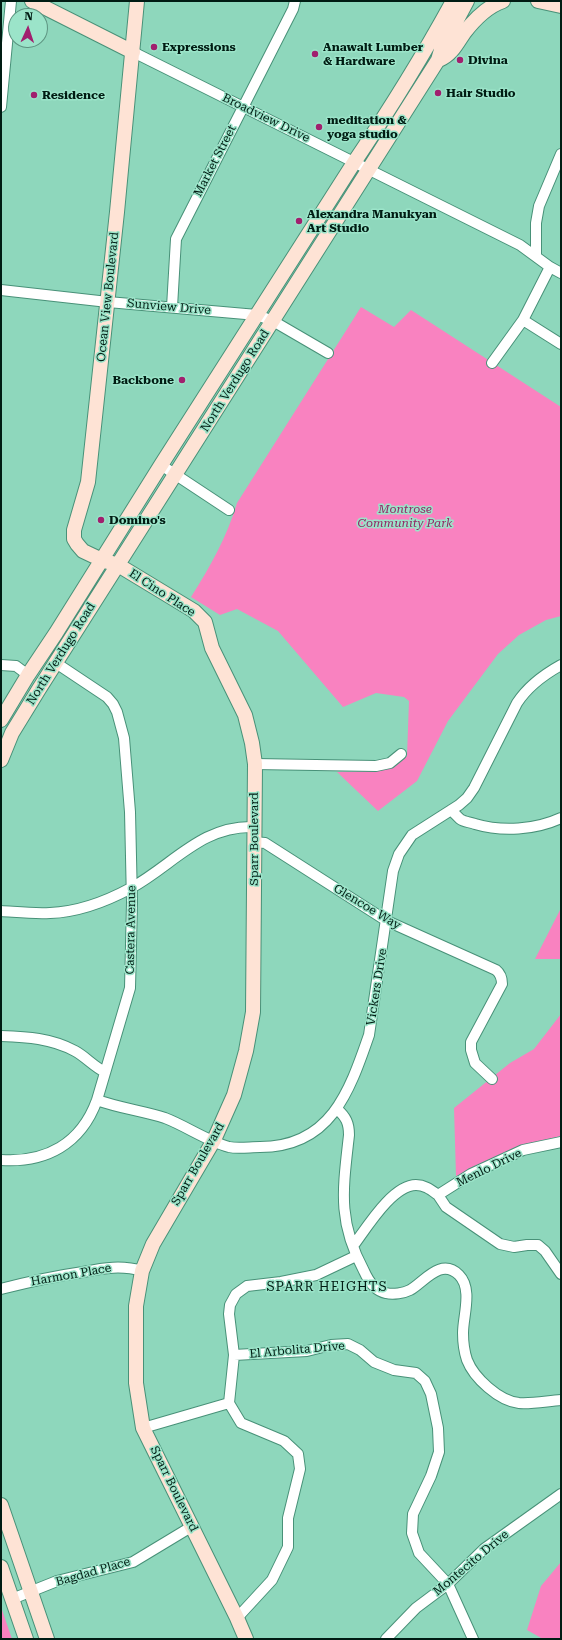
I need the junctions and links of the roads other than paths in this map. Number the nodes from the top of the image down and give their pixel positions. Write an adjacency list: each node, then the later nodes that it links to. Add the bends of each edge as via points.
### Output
1 (11, 1): 14 (street)
2 (32, 1): 10 (main road, Broadview Drive)
3 (137, 1): 10 (main road, Ocean View Boulevard)
4 (295, 1): 13 (street, Market Street)
5 (453, 1): 11 (main road, North Verdugo Road)
6 (467, 1): 12 (main road, North Verdugo Road)
7 (503, 1): 12 (main road, via 478,18 449,55)
8 (538, 1): 9 (main road)
9 (561, 6)
10 (133, 52): 13 (street, Broadview Drive); 22 (main road, Ocean View Boulevard)
11 (425, 52): 12 (main road); 16 (main road, North Verdugo Road)
12 (438, 60): 17 (main road, North Verdugo Road)
13 (243, 106): 16 (street, Broadview Drive); 23 (street, Market Street, via 176,240)
14 (1, 107)
15 (561, 154): 18 (street, via 539,206)
16 (355, 161): 17 (street, Broadview Drive); 24 (main road, North Verdugo Road)
17 (370, 169): 18 (street, Broadview Drive); 26 (main road, North Verdugo Road)
18 (536, 255): 19 (street, Broadview Drive)
19 (550, 267): 20 (street, Broadview Drive); 25 (street)
20 (561, 273)
21 (1, 290): 22 (street, Sunview Drive)
22 (108, 302): 23 (street, Sunview Drive); 33 (main road, Ocean View Boulevard, via 88,482 74,530 74,539 83,551)
23 (172, 307): 24 (street, Sunview Drive)
24 (257, 315): 26 (street, Sunview Drive); 30 (main road, North Verdugo Road)
25 (523, 320): 27 (street); 29 (street)
26 (273, 321): 28 (street, Sunview Drive); 31 (main road, North Verdugo Road)
27 (561, 344)
28 (328, 353)
29 (492, 363)
30 (161, 465): 31 (street); 33 (main road, North Verdugo Road)
31 (175, 475): 32 (street); 34 (main road, North Verdugo Road)
32 (229, 510)
33 (102, 560): 34 (main road, Ocean View Boulevard); 39 (main road, North Verdugo Road)
34 (118, 565): 35 (main road, El Cino Place, via 194,611); 36 (main road, North Verdugo Road)
35 (205, 622): 43 (main road, Sparr Boulevard, via 212,648 244,715)
36 (56, 663): 42 (main road, North Verdugo Road, via 12,733); 48 (street, Castera Avenue, via 106,697 117,712 124,738)
37 (561, 664): 44 (street, Vickers Drive, via 542,676 524,693 474,788)
38 (1, 665): 39 (street, via 16,666)
39 (28, 675): 40 (main road, North Verdugo Road)
40 (1, 720)
41 (401, 754): 43 (street, via 390,763 376,766)
42 (1, 760)
43 (255, 764): 46 (main road, Sparr Boulevard)
44 (451, 810): 45 (street, via 461,820 497,828 531,827); 50 (street, Vickers Drive, via 412,835 399,854 393,871)
45 (561, 818)
46 (254, 827): 47 (main road, Sparr Boulevard); 48 (street, via 240,826 213,834)
47 (254, 842): 50 (street, Glencoe Way, via 265,843); 56 (main road, Sparr Boulevard, via 253,1012 234,1095)
48 (132, 888): 49 (street, via 90,905 51,914); 52 (street, Castera Avenue, via 130,988)
49 (1, 911)
50 (387, 921): 53 (street, Glencoe Way, via 496,970 502,979 502,984 471,1042 475,1063); 55 (street, Vickers Drive, via 369,1035)
51 (1, 1036): 52 (street, via 39,1038 56,1042 76,1051 95,1068)
52 (105, 1072): 54 (street, Castera Avenue)
53 (492, 1079)
54 (97, 1100): 56 (street, Vickers Drive, via 165,1118); 58 (street, Castera Avenue, via 86,1123 64,1145 38,1158 23,1161)
55 (337, 1109): 56 (street, Vickers Drive, via 318,1130 291,1144 274,1147 230,1147); 60 (street, via 349,1125 343,1200 345,1219)
56 (214, 1140): 61 (main road, Sparr Boulevard, via 168,1216)
57 (561, 1142): 59 (street, Menlo Drive, via 523,1150 471,1174)
58 (1, 1160)
59 (438, 1195): 60 (street, via 424,1186 416,1185 407,1186 395,1194); 62 (street, via 446,1207 500,1244 514,1247 538,1245 546,1251)
60 (354, 1251): 64 (street, via 316,1275 253,1284 243,1288 233,1298 229,1309); 65 (street, via 367,1277 376,1288 386,1294 409,1291 439,1269 449,1269 459,1274 465,1283 464,1347 468,1361 477,1375 487,1387 502,1398 518,1403)
61 (142, 1271): 63 (street, Harmon Place, via 122,1267 110,1268 47,1277); 67 (main road, Sparr Boulevard, via 136,1306 135,1336 136,1383)
62 (561, 1274)
63 (1, 1289)
64 (234, 1355): 66 (street); 72 (street, El Arbolita Drive, via 307,1351 348,1344 384,1367 421,1376 431,1394 438,1428 439,1452 431,1476 417,1503 411,1528 419,1553)
65 (561, 1400)
66 (229, 1404): 67 (street); 75 (street, via 241,1423 284,1441 298,1454 300,1469 288,1518 288,1547 272,1580)
67 (144, 1428): 70 (main road, Sparr Boulevard)
68 (561, 1494): 72 (street, Montecito Drive, via 484,1549)
69 (1, 1505): 73 (main road)
70 (191, 1527): 73 (street, Bagdad Place, via 133,1562 57,1581); 75 (main road, Sparr Boulevard)
71 (1, 1568): 74 (main road)
72 (448, 1584): 79 (street, Montecito Drive, via 416,1608); 80 (street, El Arbolita Drive)
73 (32, 1592): 74 (street, Bagdad Place); 77 (main road)
74 (12, 1599): 76 (main road)
75 (237, 1618): 78 (main road, Sparr Boulevard)
76 (26, 1639)
77 (47, 1639)
78 (246, 1639)
79 (386, 1639)
80 (473, 1639)

